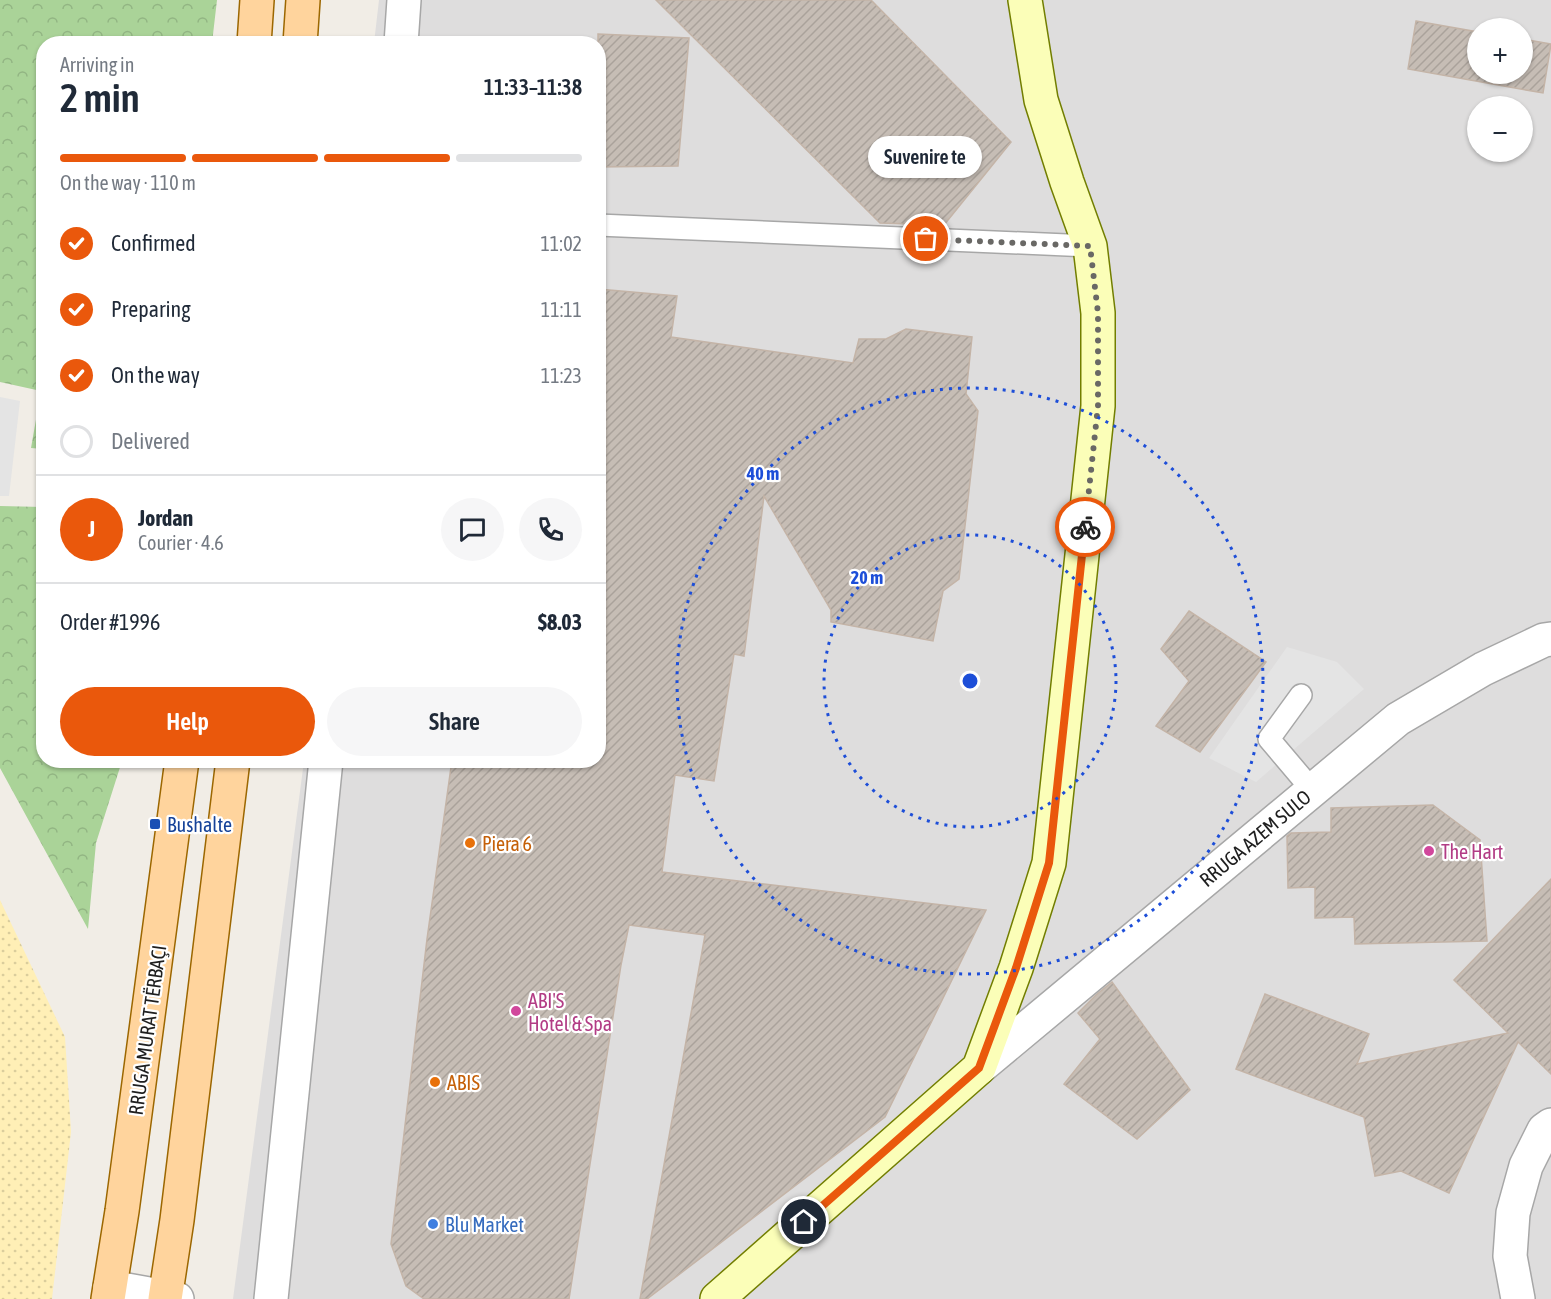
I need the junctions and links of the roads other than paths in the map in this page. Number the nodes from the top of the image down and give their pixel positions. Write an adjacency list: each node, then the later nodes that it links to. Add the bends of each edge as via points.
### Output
1 (258, 0): 5 (main road)
2 (303, 0): 6 (main road)
3 (404, 0): 7 (street)
4 (1025, 0): 9 (main road, via 1041,100)
5 (255, 36)
6 (301, 36)
7 (401, 36)
8 (606, 225): 9 (lane)
9 (1090, 246): 16 (main road, via 1098,313 1098,406 1049,863)
10 (1551, 639): 15 (street, RRUGA AZEM SULO, via 1483,669 1398,719)
11 (1301, 695): 15 (lane, via 1269,739)
12 (181, 768): 18 (main road, RRUGA MURAT TËRBAÇI)
13 (231, 768): 19 (main road)
14 (325, 768): 20 (street)
15 (1313, 791): 16 (street, RRUGA AZEM SULO)
16 (979, 1068): 21 (main road)
17 (1551, 1125): 22 (street, via 1544,1130 1526,1166 1513,1213 1510,1257)
18 (109, 1293): 19 (street)
19 (169, 1298)
20 (271, 1299)
21 (717, 1299)
22 (1518, 1299)

